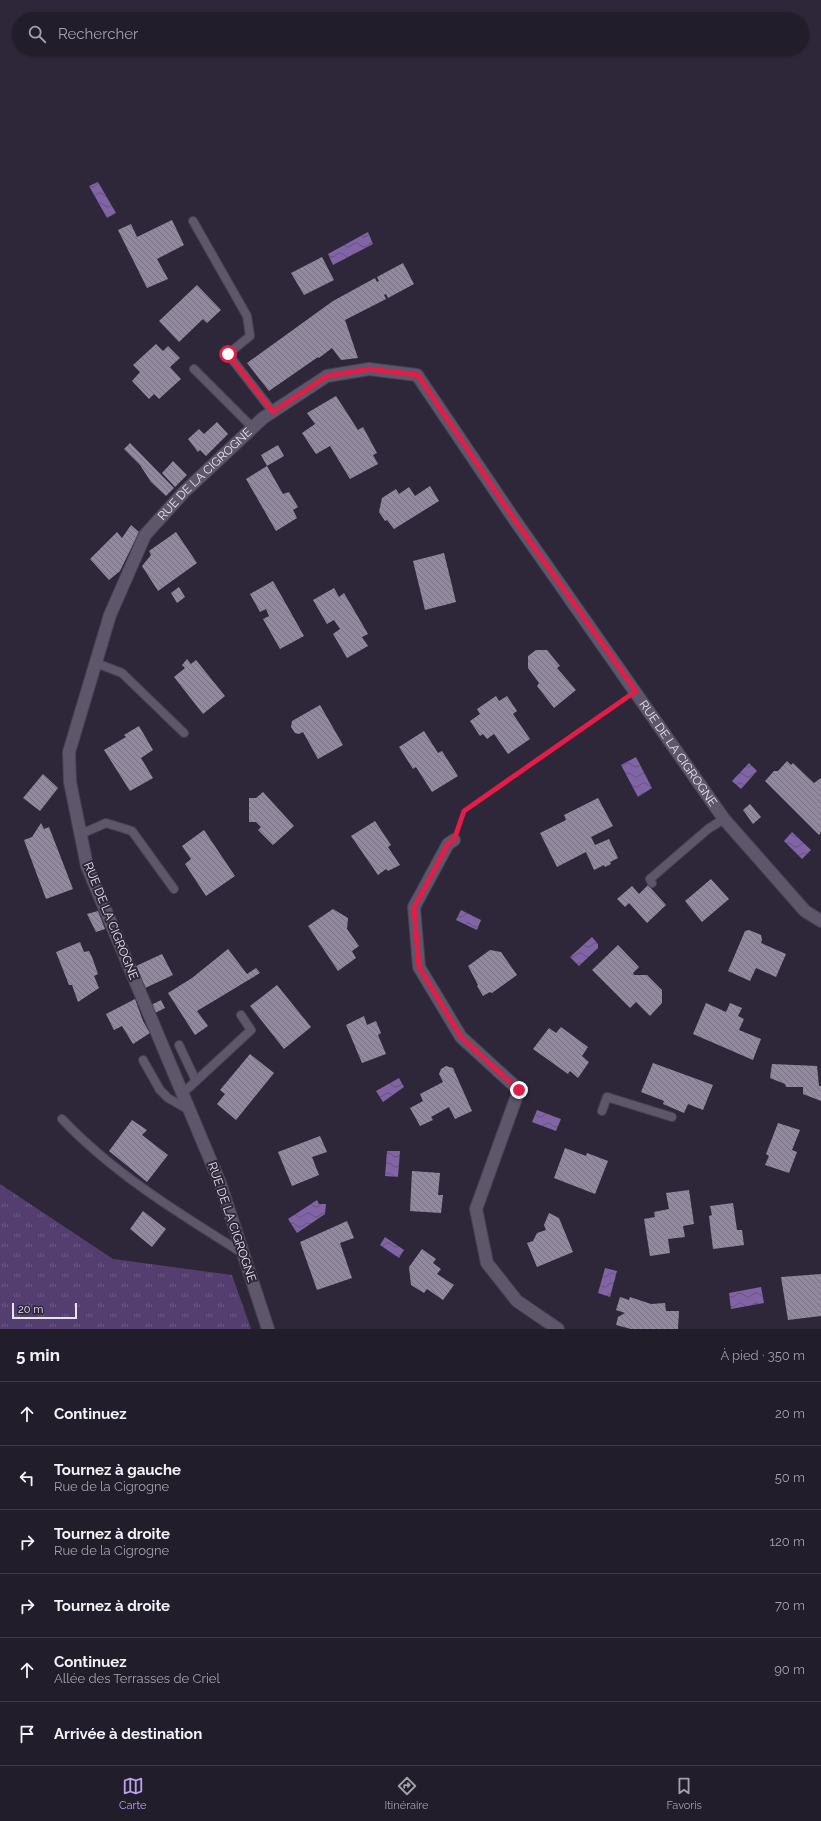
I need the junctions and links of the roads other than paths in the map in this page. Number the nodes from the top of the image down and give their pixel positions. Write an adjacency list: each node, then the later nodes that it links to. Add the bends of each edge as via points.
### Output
1 (193, 222): 3 (lane, via 247,316 250,336 228,354)
2 (194, 369): 4 (lane)
3 (273, 412): 4 (street, RUE DE LA CIGROGNE); 7 (street, RUE DE LA CIGROGNE, via 327,376 369,369 418,375 512,516)
4 (253, 428): 5 (street, RUE DE LA CIGROGNE, via 184,492 145,535 110,615)
5 (96, 663): 6 (lane, via 122,673); 8 (street, RUE DE LA CIGROGNE, via 69,752 70,782)
6 (184, 733)
7 (724, 819): 10 (lane, via 708,829 650,879); 12 (street, RUE DE LA CIGROGNE, via 805,911)
8 (81, 834): 11 (lane, via 106,824 132,831); 17 (street, RUE DE LA CIGROGNE, via 87,866)
9 (454, 840): 24 (street, via 448,844 414,908 419,967 461,1037 519,1090 476,1209 488,1263 517,1301)
10 (652, 883)
11 (174, 889)
12 (821, 921)
13 (241, 1015): 16 (lane, via 251,1030)
14 (179, 1045): 16 (lane)
15 (143, 1060): 18 (lane, via 160,1090 168,1098)
16 (196, 1081): 17 (lane)
17 (183, 1094): 18 (street, RUE DE LA CIGROGNE)
18 (190, 1110): 22 (street, RUE DE LA CIGROGNE, via 220,1183)
19 (602, 1111): 20 (lane, via 607,1097)
20 (672, 1117)
21 (62, 1119): 22 (lane, via 85,1143 144,1189)
22 (244, 1254): 23 (street, RUE DE LA CIGROGNE)
23 (268, 1329)
24 (558, 1329)

